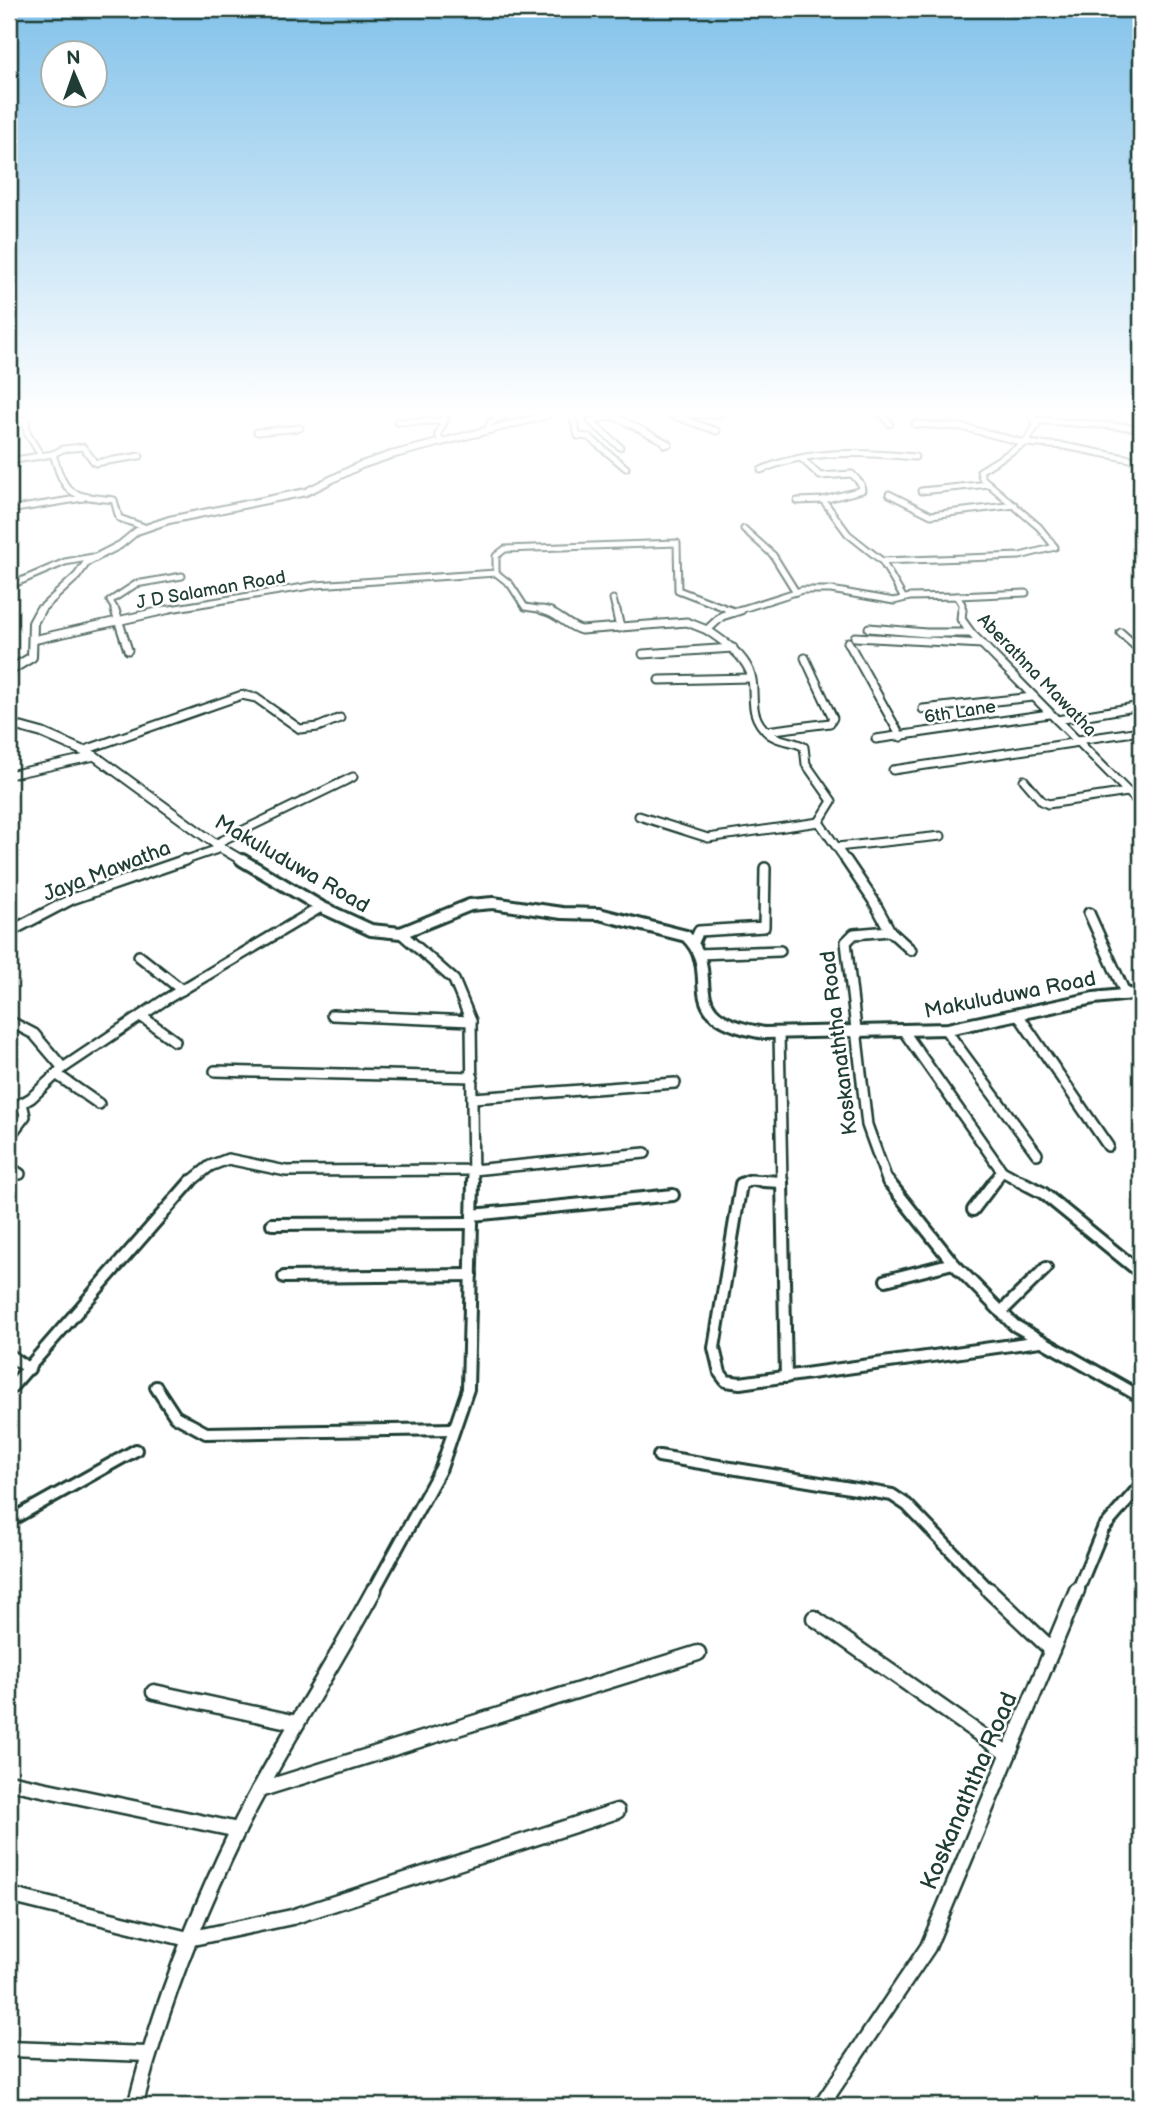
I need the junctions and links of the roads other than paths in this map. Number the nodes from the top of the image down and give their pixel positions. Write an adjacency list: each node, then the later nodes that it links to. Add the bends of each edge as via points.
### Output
1 (117, 514): 5 (street)
2 (206, 514): 5 (street)
3 (831, 514): 8 (street, via 865,551)
4 (1024, 514): 8 (street, via 1055,547 1020,556)
5 (144, 527): 7 (street)
6 (744, 529): 12 (street, via 773,555)
7 (93, 557): 11 (street, via 65,562); 25 (street, via 40,609 33,623)
8 (882, 561): 15 (street)
9 (496, 573): 17 (street, via 496,556 505,550 677,543 678,590); 18 (street, J D Salaman Road, via 395,578 262,593); 19 (street, via 527,608 550,611 581,629)
10 (182, 576): 18 (street, via 136,584 110,600)
11 (9, 586)
12 (796, 592): 15 (street, via 816,588 884,600); 17 (street)
13 (1026, 593): 14 (street)
14 (957, 596): 15 (street); 22 (street, Aberathna Mawatha, via 961,618)
15 (906, 597)
16 (613, 599): 19 (street)
17 (734, 612): 21 (street)
18 (120, 620): 25 (street, J D Salaman Road); 29 (street)
19 (620, 628): 21 (street, via 687,622)
20 (869, 628): 22 (street)
21 (707, 629): 28 (street)
22 (971, 633): 27 (street, Aberathna Mawatha)
23 (1121, 633): 30 (street)
24 (855, 637): 27 (street)
25 (33, 640): 33 (street, via 29,661)
26 (848, 642): 45 (street)
27 (982, 644): 36 (street, Aberathna Mawatha)
28 (733, 648): 31 (street); 34 (street)
29 (128, 650)
30 (1141, 651)
31 (643, 654)
32 (805, 658): 43 (street, via 834,718 830,723)
33 (9, 671)
34 (751, 678): 35 (street); 43 (street, via 752,705)
35 (659, 680)
36 (1033, 697): 38 (street); 39 (street, Aberathna Mawatha)
37 (1141, 706): 41 (street)
38 (923, 709)
39 (1049, 714): 41 (street, Aberathna Mawatha); 45 (street, 6th Lane)
40 (340, 719): 48 (street, via 300,729 256,698 242,695)
41 (1057, 720): 47 (street, Aberathna Mawatha)
42 (9, 724): 48 (street, Makuluduwa Road)
43 (766, 731): 57 (street, via 803,747 806,764 832,801)
44 (1141, 731): 47 (street)
45 (901, 737): 46 (street, 6th Lane)
46 (876, 739)
47 (1078, 741): 50 (street); 54 (street, Aberathna Mawatha)
48 (85, 750): 49 (street, Makuluduwa Road)
49 (95, 756): 51 (street); 59 (street, Makuluduwa Road)
50 (893, 770)
51 (9, 775)
52 (353, 777): 59 (street, Jaya Mawatha)
53 (1024, 780): 54 (street, via 1048,804)
54 (1128, 792): 55 (street, Aberathna Mawatha)
55 (1141, 805)
56 (639, 816): 57 (street, via 708,838)
57 (819, 822): 60 (street)
58 (942, 836): 60 (street)
59 (218, 846): 62 (street, Makuluduwa Road); 65 (street, Jaya Mawatha, via 72,899)
60 (837, 847): 64 (street)
61 (765, 868): 67 (street, via 768,885 763,901 768,919 764,927 699,931)
62 (321, 907): 66 (street, Makuluduwa Road, via 371,930); 72 (street)
63 (1089, 914): 74 (street)
64 (890, 931): 68 (street); 81 (street, Koskanaththa Road, via 848,937)
65 (9, 932)
66 (401, 933): 67 (street, via 470,905 493,903 612,917); 79 (street, via 454,980)
67 (694, 942): 70 (street, Makuluduwa Road)
68 (911, 950)
69 (780, 951): 70 (street)
70 (698, 954): 82 (street, Makuluduwa Road, via 709,1011 735,1026)
71 (139, 956): 72 (street)
72 (182, 990): 76 (street)
73 (1141, 993): 74 (street, Makuluduwa Road)
74 (1126, 995): 77 (street, Makuluduwa Road)
75 (332, 1015): 79 (street)
76 (141, 1016): 84 (street); 85 (street)
77 (1019, 1016): 80 (street, Makuluduwa Road); 94 (street)
78 (9, 1021): 85 (street, via 34,1034)
79 (471, 1021): 87 (street)
80 (945, 1029): 83 (street, Makuluduwa Road); 96 (street)
81 (855, 1032): 82 (street, Makuluduwa Road); 83 (street, Makuluduwa Road); 106 (street, Koskanaththa Road, via 867,1125 880,1167)
82 (779, 1033): 101 (street)
83 (905, 1033): 99 (street)
84 (175, 1041)
85 (60, 1071): 90 (street); 91 (street)
86 (215, 1071): 87 (street)
87 (473, 1077): 89 (street)
88 (674, 1083): 89 (street)
89 (473, 1098): 98 (street)
90 (22, 1103): 92 (street); 93 (street, via 25,1116)
91 (99, 1104)
92 (9, 1111)
93 (9, 1137)
94 (1108, 1146)
95 (645, 1153): 98 (street)
96 (1037, 1154)
97 (9, 1167): 100 (street)
98 (473, 1170): 104 (street); 115 (street, via 286,1171 219,1160 187,1183)
99 (1002, 1171): 103 (street); 108 (street, via 1043,1193)
100 (20, 1174)
101 (782, 1182): 116 (street); 116 (street, via 750,1180 741,1184 714,1348 726,1381)
102 (673, 1195): 104 (street)
103 (973, 1210)
104 (472, 1219): 105 (street); 109 (street)
105 (272, 1224)
106 (953, 1263): 111 (street); 112 (street, Koskanaththa Road)
107 (1046, 1268): 112 (street)
108 (1141, 1273)
109 (471, 1275): 110 (street); 120 (street, via 468,1389)
110 (284, 1277)
111 (886, 1280)
112 (1001, 1312): 113 (street, Koskanaththa Road)
113 (1040, 1341): 116 (street); 119 (street, Koskanaththa Road)
114 (9, 1355): 115 (street)
115 (29, 1369): 118 (street)
116 (786, 1377)
117 (156, 1387): 120 (street, via 181,1424 206,1433)
118 (9, 1390)
119 (1141, 1397)
120 (454, 1429): 129 (street, via 441,1468)
121 (136, 1450): 124 (street)
122 (659, 1456): 126 (street, via 892,1496 907,1505)
123 (1141, 1485): 126 (street, Koskanaththa Road, via 1102,1528)
124 (9, 1521)
125 (814, 1618): 130 (street)
126 (1052, 1650): 130 (street, Koskanaththa Road)
127 (698, 1653): 132 (street)
128 (153, 1692): 129 (street)
129 (297, 1723): 132 (street)
130 (1009, 1754): 140 (street, Koskanaththa Road, via 928,1947)
131 (9, 1782): 134 (street)
132 (259, 1790): 134 (street)
133 (617, 1811): 136 (street, via 292,1917)
134 (237, 1830): 136 (street)
135 (9, 1895): 136 (street)
136 (188, 1938): 138 (street)
137 (9, 2049): 138 (street)
138 (148, 2054): 139 (street)
139 (135, 2106)
140 (821, 2106)

